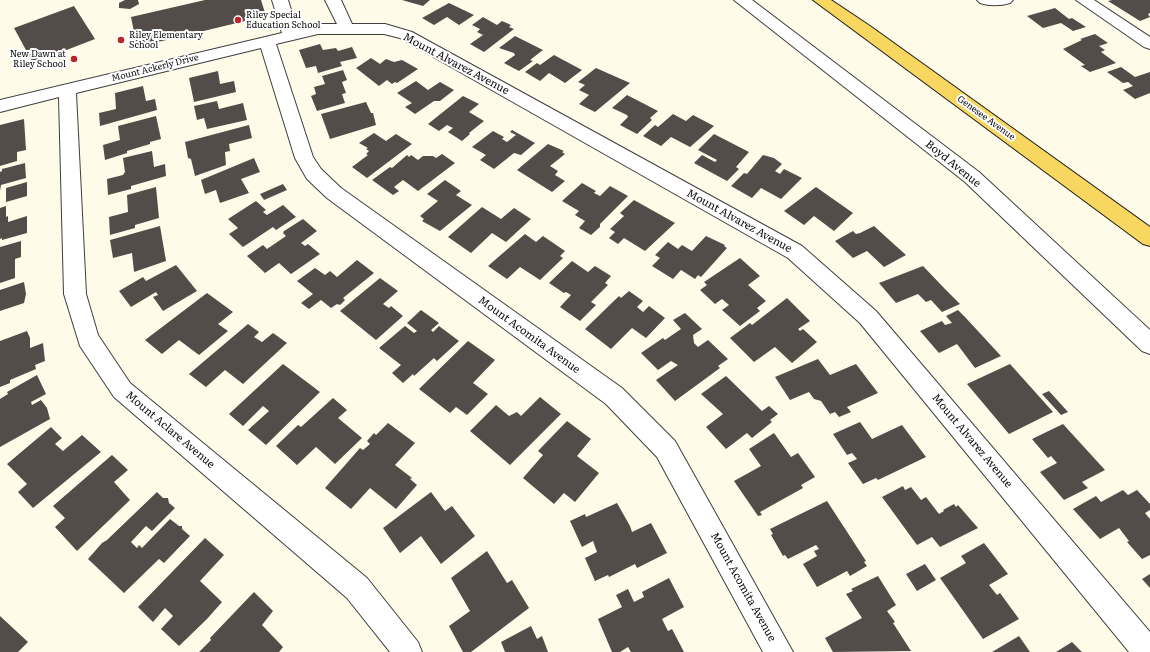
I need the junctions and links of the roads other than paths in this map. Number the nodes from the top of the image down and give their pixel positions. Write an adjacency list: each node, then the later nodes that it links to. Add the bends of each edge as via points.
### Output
1 (280, 0): 9 (street)
2 (333, 0): 8 (street)
3 (742, 0): 15 (street, Boyd Avenue, via 972,177)
4 (821, 0): 14 (main road, Genesee Avenue)
5 (985, 0): 6 (street)
6 (1005, 0)
7 (1084, 0): 11 (street)
8 (352, 28): 9 (street, Mount Ackerly Drive, via 318,29); 18 (street, Mount Alvarez Avenue, via 385,29 406,35 795,252 868,317)
9 (291, 35): 10 (street, Mount Ackerly Drive)
10 (267, 41): 12 (street, Mount Ackerly Drive); 17 (street, Mount Acomita Avenue, via 304,158 314,174 334,193 614,396 666,449)
11 (1150, 44)
12 (67, 89): 13 (street, Mount Ackerly Drive); 16 (street, Mount Aclare Avenue, via 75,294 88,339 122,390 357,588)
13 (0, 106)
14 (1150, 238)
15 (1150, 344)
16 (408, 652)
17 (779, 652)
18 (1148, 652)

